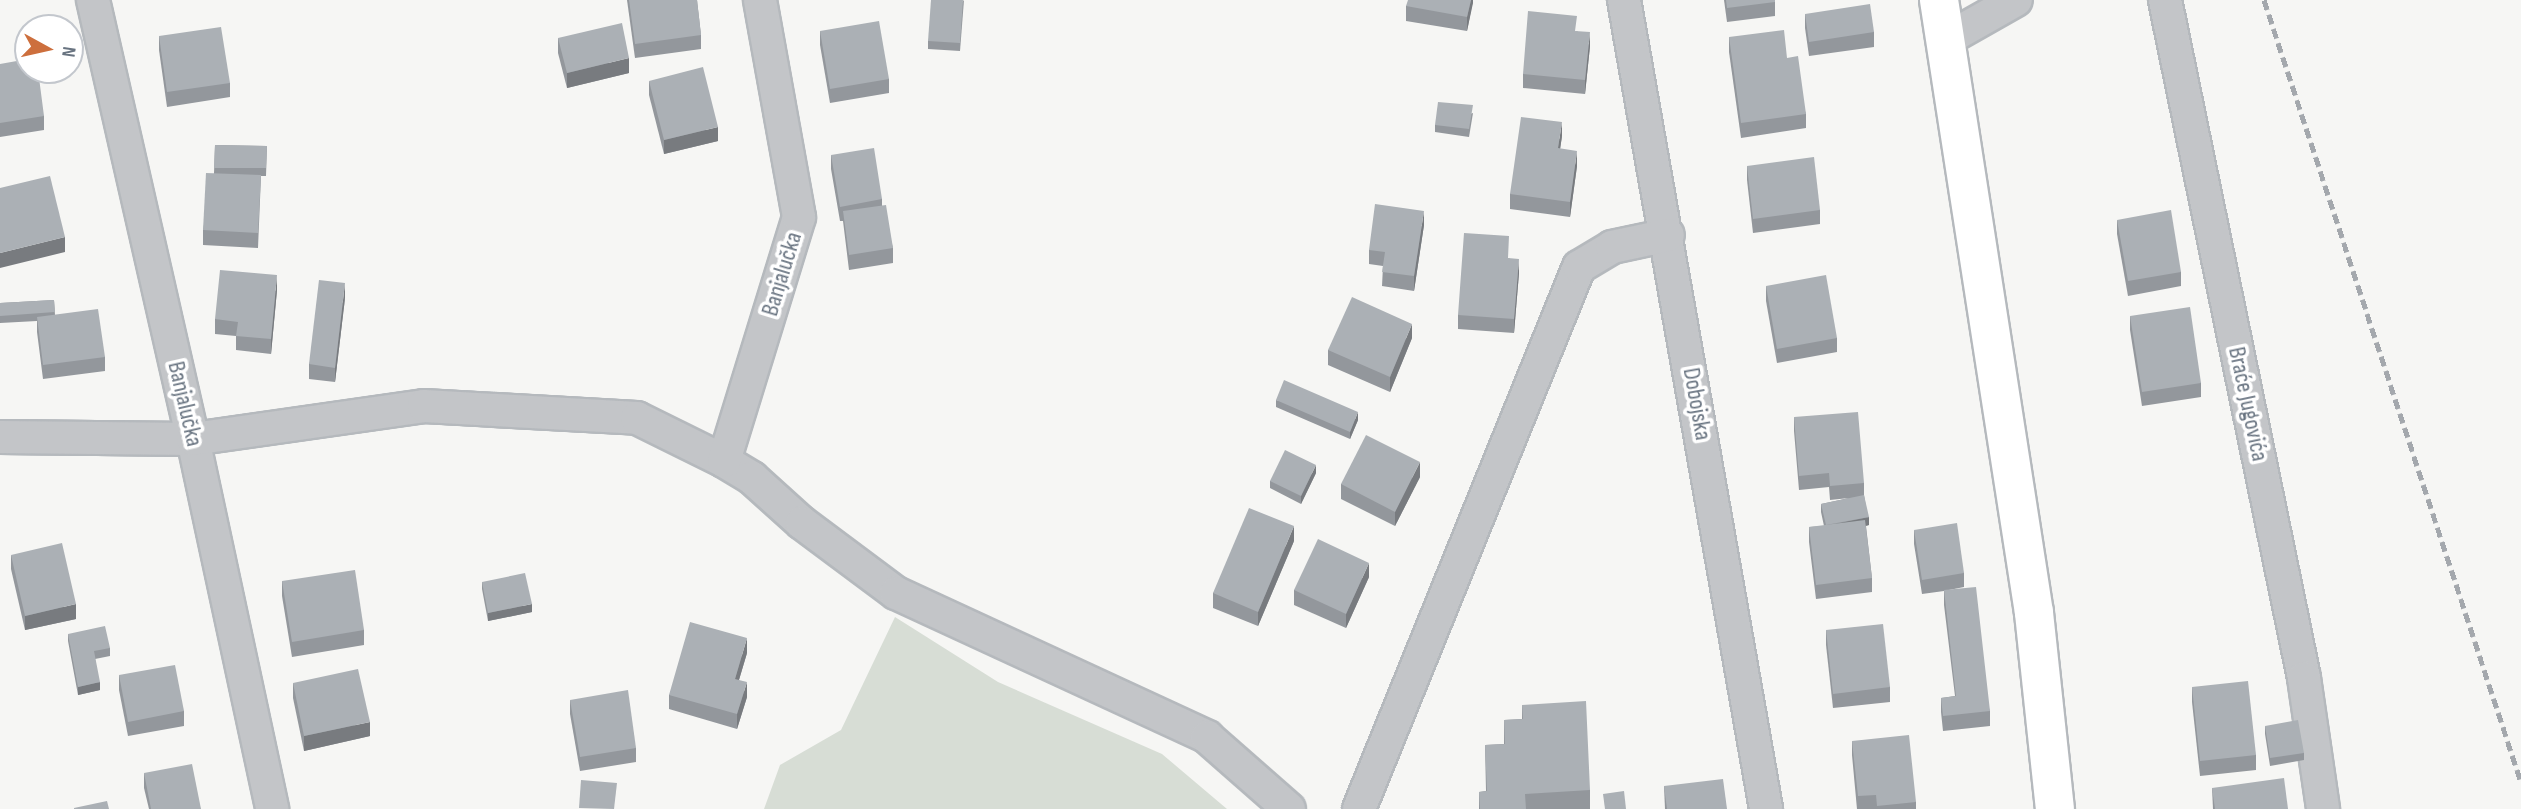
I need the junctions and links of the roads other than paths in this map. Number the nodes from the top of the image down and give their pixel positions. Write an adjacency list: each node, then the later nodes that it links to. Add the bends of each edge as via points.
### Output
1 (93, 0): 10 (street, Banjalučka)
2 (760, 0): 11 (street, Banjalučka, via 799,217)
3 (1624, 0): 8 (street, Dobojska)
4 (1939, 0): 7 (main road)
5 (2015, 0): 7 (street)
6 (2165, 0): 17 (street, Braće Jugovića, via 2304,678)
7 (1947, 38): 16 (main road, via 1967,195 2034,613)
8 (1668, 234): 14 (street, via 1612,247 1579,267); 15 (street, Dobojska)
9 (0, 437): 10 (street)
10 (193, 439): 11 (street, via 424,406 548,411 637,418); 12 (street, Banjalučka)
11 (724, 461): 13 (street, via 752,478 802,523 895,593 1207,737)
12 (272, 809)
13 (1289, 809)
14 (1359, 809)
15 (1766, 809)
16 (2056, 809)
17 (2323, 809)

